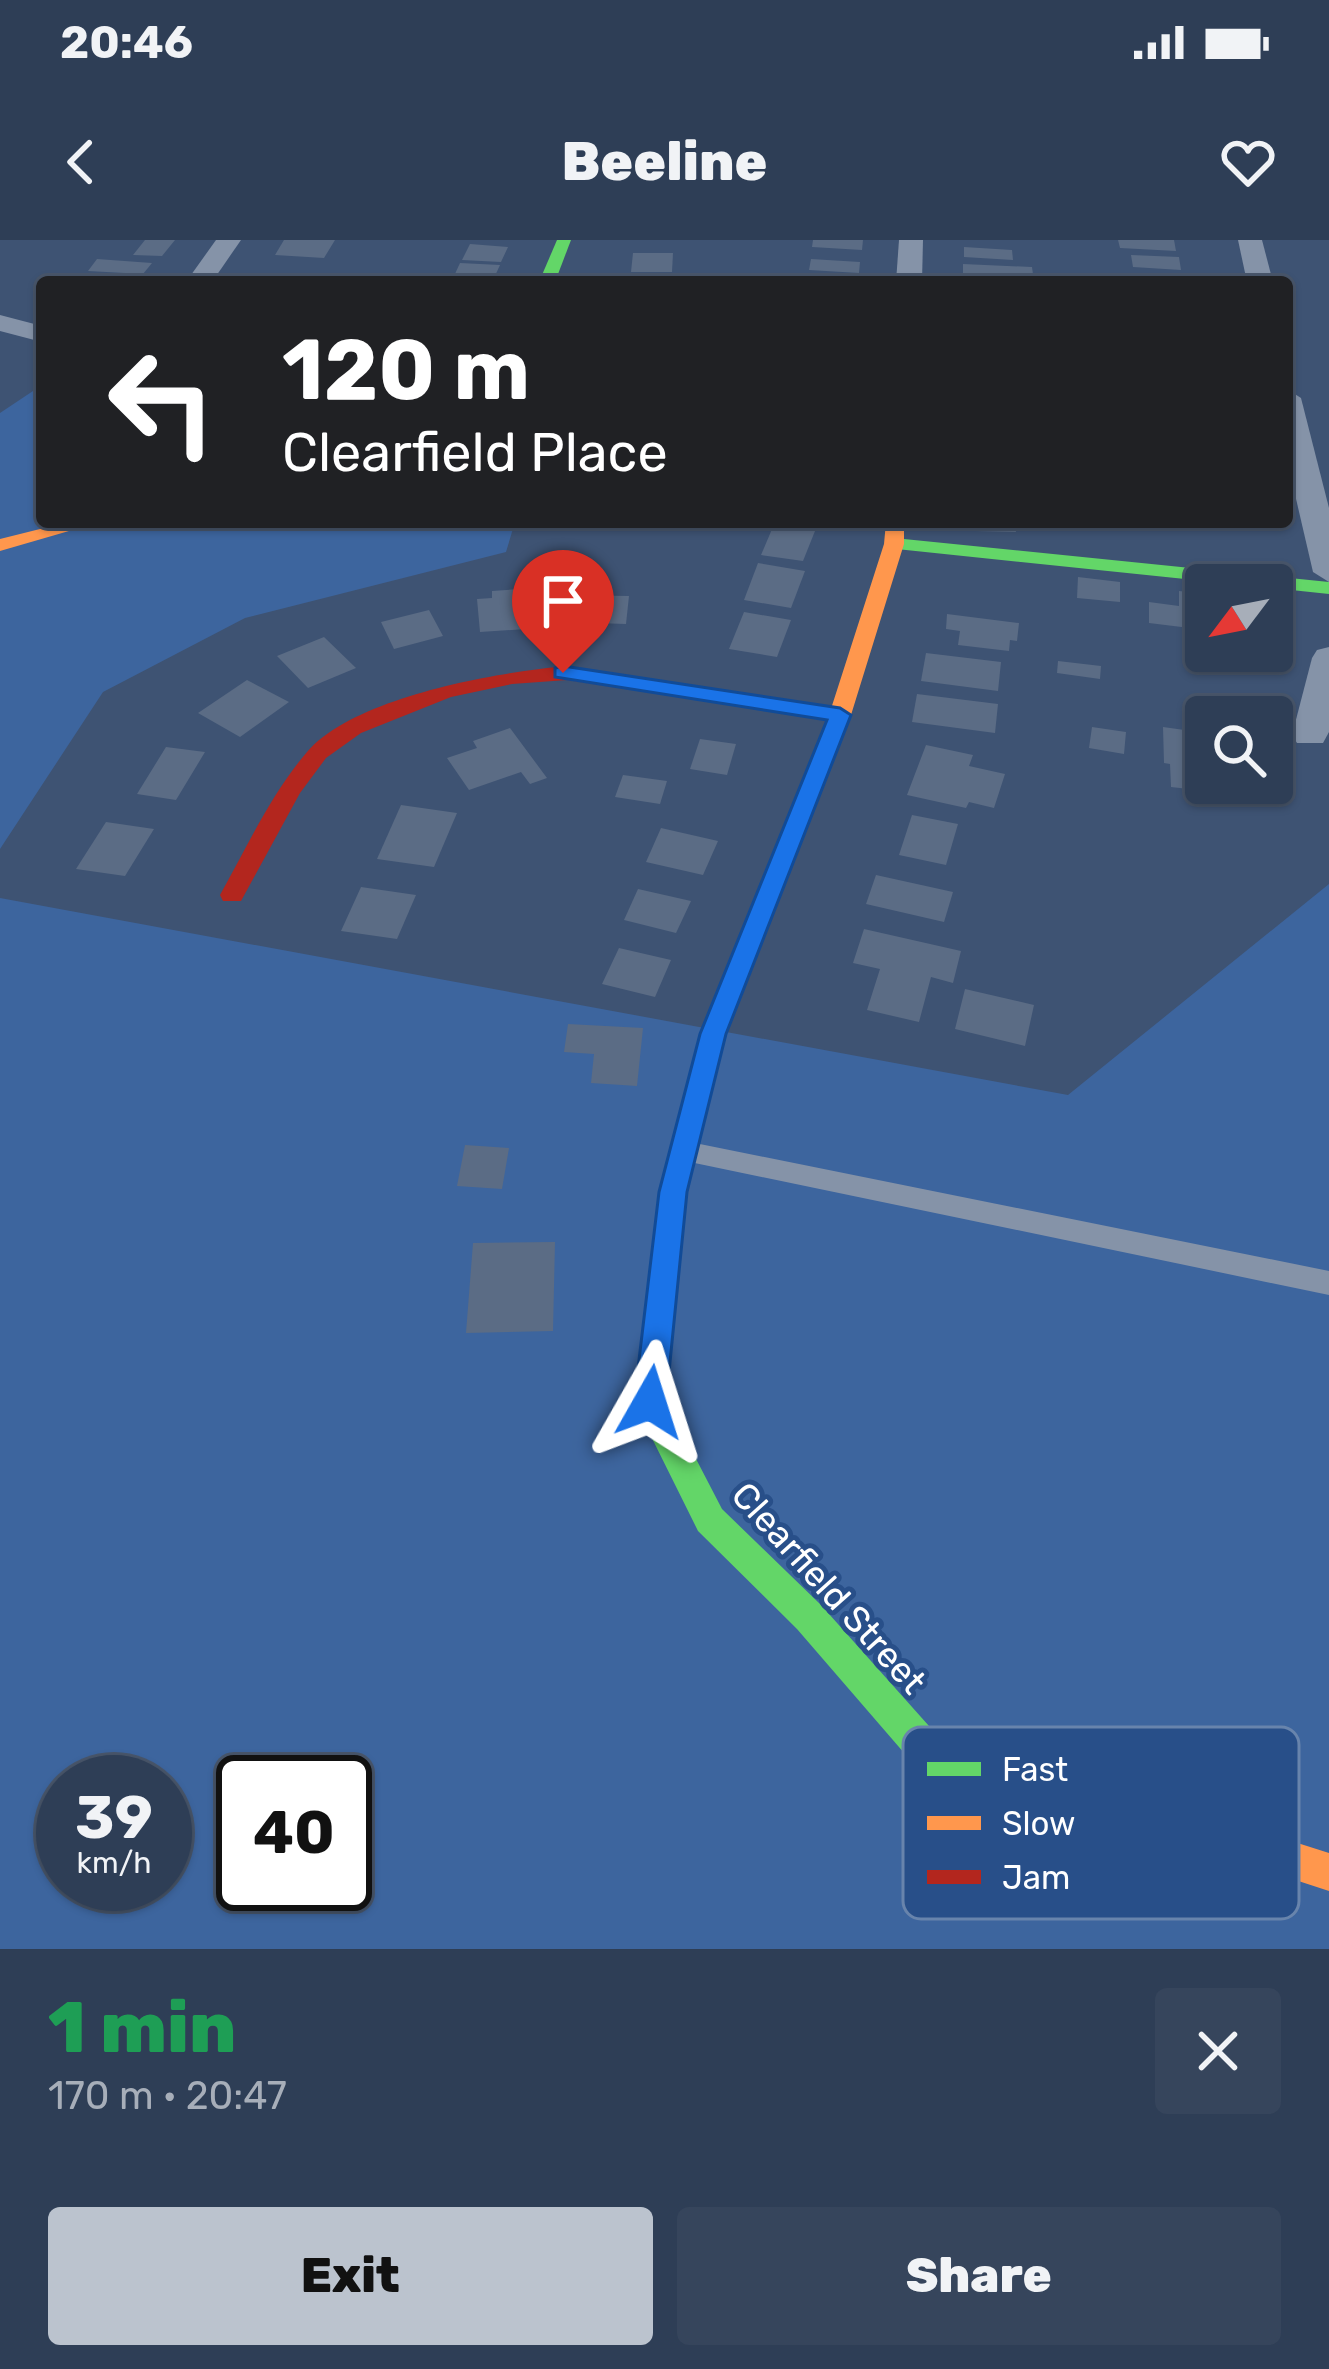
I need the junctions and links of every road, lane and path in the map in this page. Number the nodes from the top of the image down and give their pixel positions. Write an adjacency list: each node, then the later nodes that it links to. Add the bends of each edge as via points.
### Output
1 (230, 240): 5 (street)
2 (564, 240): 6 (street)
3 (911, 240): 7 (street)
4 (1250, 240): 8 (street)
5 (203, 276)
6 (549, 276)
7 (909, 276)
8 (1259, 276)
9 (0, 323): 10 (street)
10 (36, 332)
11 (1293, 423): 15 (street)
12 (67, 528): 14 (street)
13 (895, 533): 16 (street); 18 (street, Clearfield Street)
14 (0, 545)
15 (1329, 572)
16 (1329, 588)
17 (1329, 658): 19 (street)
18 (840, 715): 20 (street, via 563,673 467,686 386,712 328,743); 21 (street, Clearfield Street, via 713,1034)
19 (1310, 735)
20 (232, 895)
21 (683, 1150): 22 (lane); 23 (street, Clearfield Street, via 650,1402 710,1520)
22 (1329, 1283)
23 (906, 1727)
24 (1299, 1863): 25 (street, Clearfield Street)
25 (1329, 1873)

